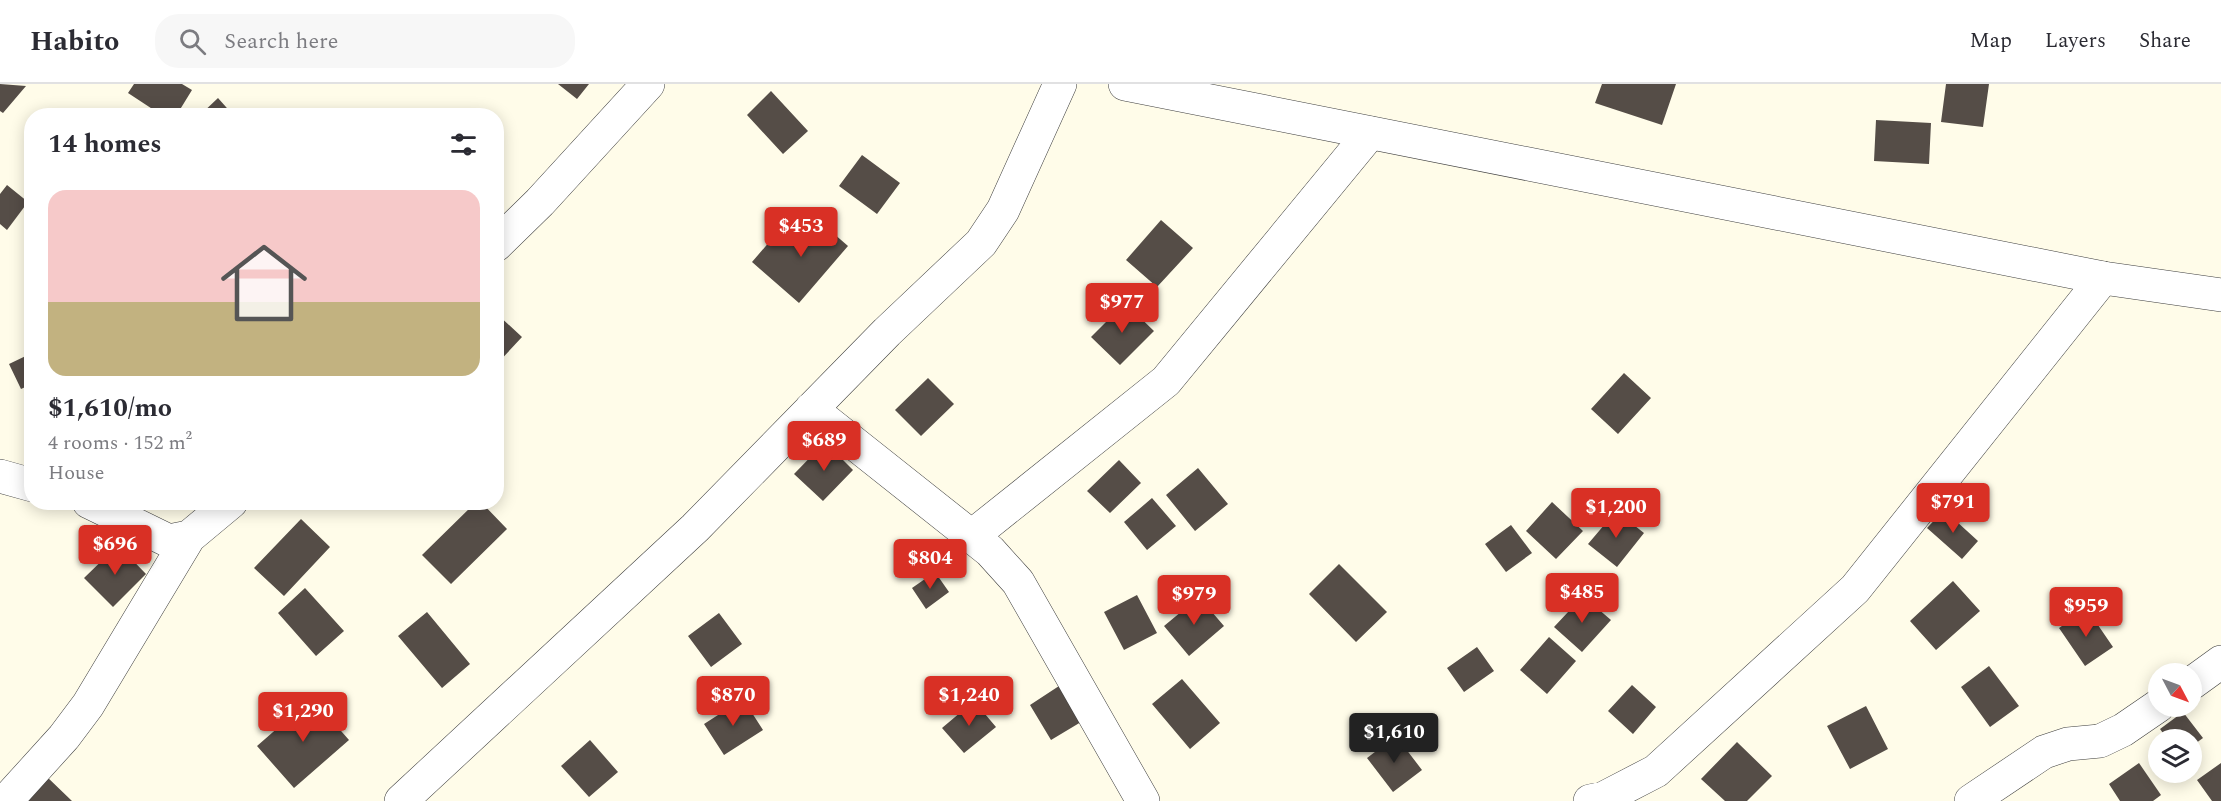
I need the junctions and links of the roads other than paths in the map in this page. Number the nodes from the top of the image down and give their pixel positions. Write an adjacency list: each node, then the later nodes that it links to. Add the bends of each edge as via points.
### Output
1 (648, 84): 5 (street)
2 (1060, 84): 8 (street, via 1003,210 981,243)
3 (1125, 84): 4 (street)
4 (1370, 133): 6 (street); 13 (street, via 1166,381)
5 (504, 237)
6 (2103, 278): 7 (street); 18 (street, via 1855,589 1656,771)
7 (2221, 295)
8 (811, 409): 13 (street); 20 (street, via 694,528)
9 (0, 476): 10 (street)
10 (24, 484)
11 (105, 510): 14 (street, via 169,541)
12 (221, 510): 14 (street)
13 (972, 536): 21 (street, via 1018,582)
14 (189, 537): 19 (street, via 88,705)
15 (2221, 662): 16 (street)
16 (2202, 676)
17 (2148, 713): 23 (street, via 2100,741 2068,744 2044,752)
18 (1649, 790): 22 (street)
19 (6, 801)
20 (401, 801)
21 (1143, 801)
22 (1590, 801)
23 (1971, 801)

